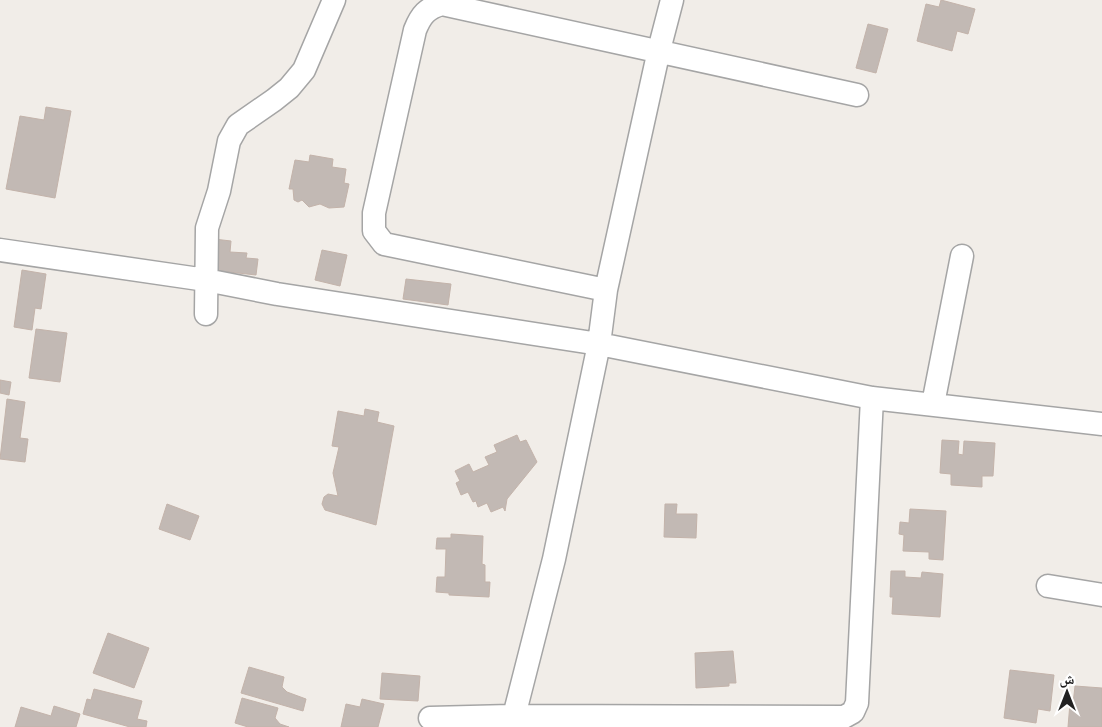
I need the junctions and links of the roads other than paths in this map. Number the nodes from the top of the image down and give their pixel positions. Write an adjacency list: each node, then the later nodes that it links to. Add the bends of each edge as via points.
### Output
1 (334, 0): 7 (street, via 304,70 289,88 238,126 229,141 219,191 207,228)
2 (672, 0): 3 (street)
3 (659, 50): 4 (street); 8 (street); 8 (street, via 442,4 430,7 420,16 415,30 374,213 374,231 384,244)
4 (857, 95)
5 (0, 250): 7 (street)
6 (962, 256): 12 (street)
7 (206, 280): 9 (street); 10 (street, via 276,294)
8 (606, 290): 10 (street)
9 (206, 314)
10 (599, 344): 11 (street); 16 (street, via 554,559)
11 (872, 398): 12 (street); 16 (street, via 857,703 850,715)
12 (933, 404): 13 (street)
13 (1102, 424)
14 (1048, 586): 15 (street)
15 (1102, 595)
16 (514, 716): 17 (street)
17 (430, 718)

